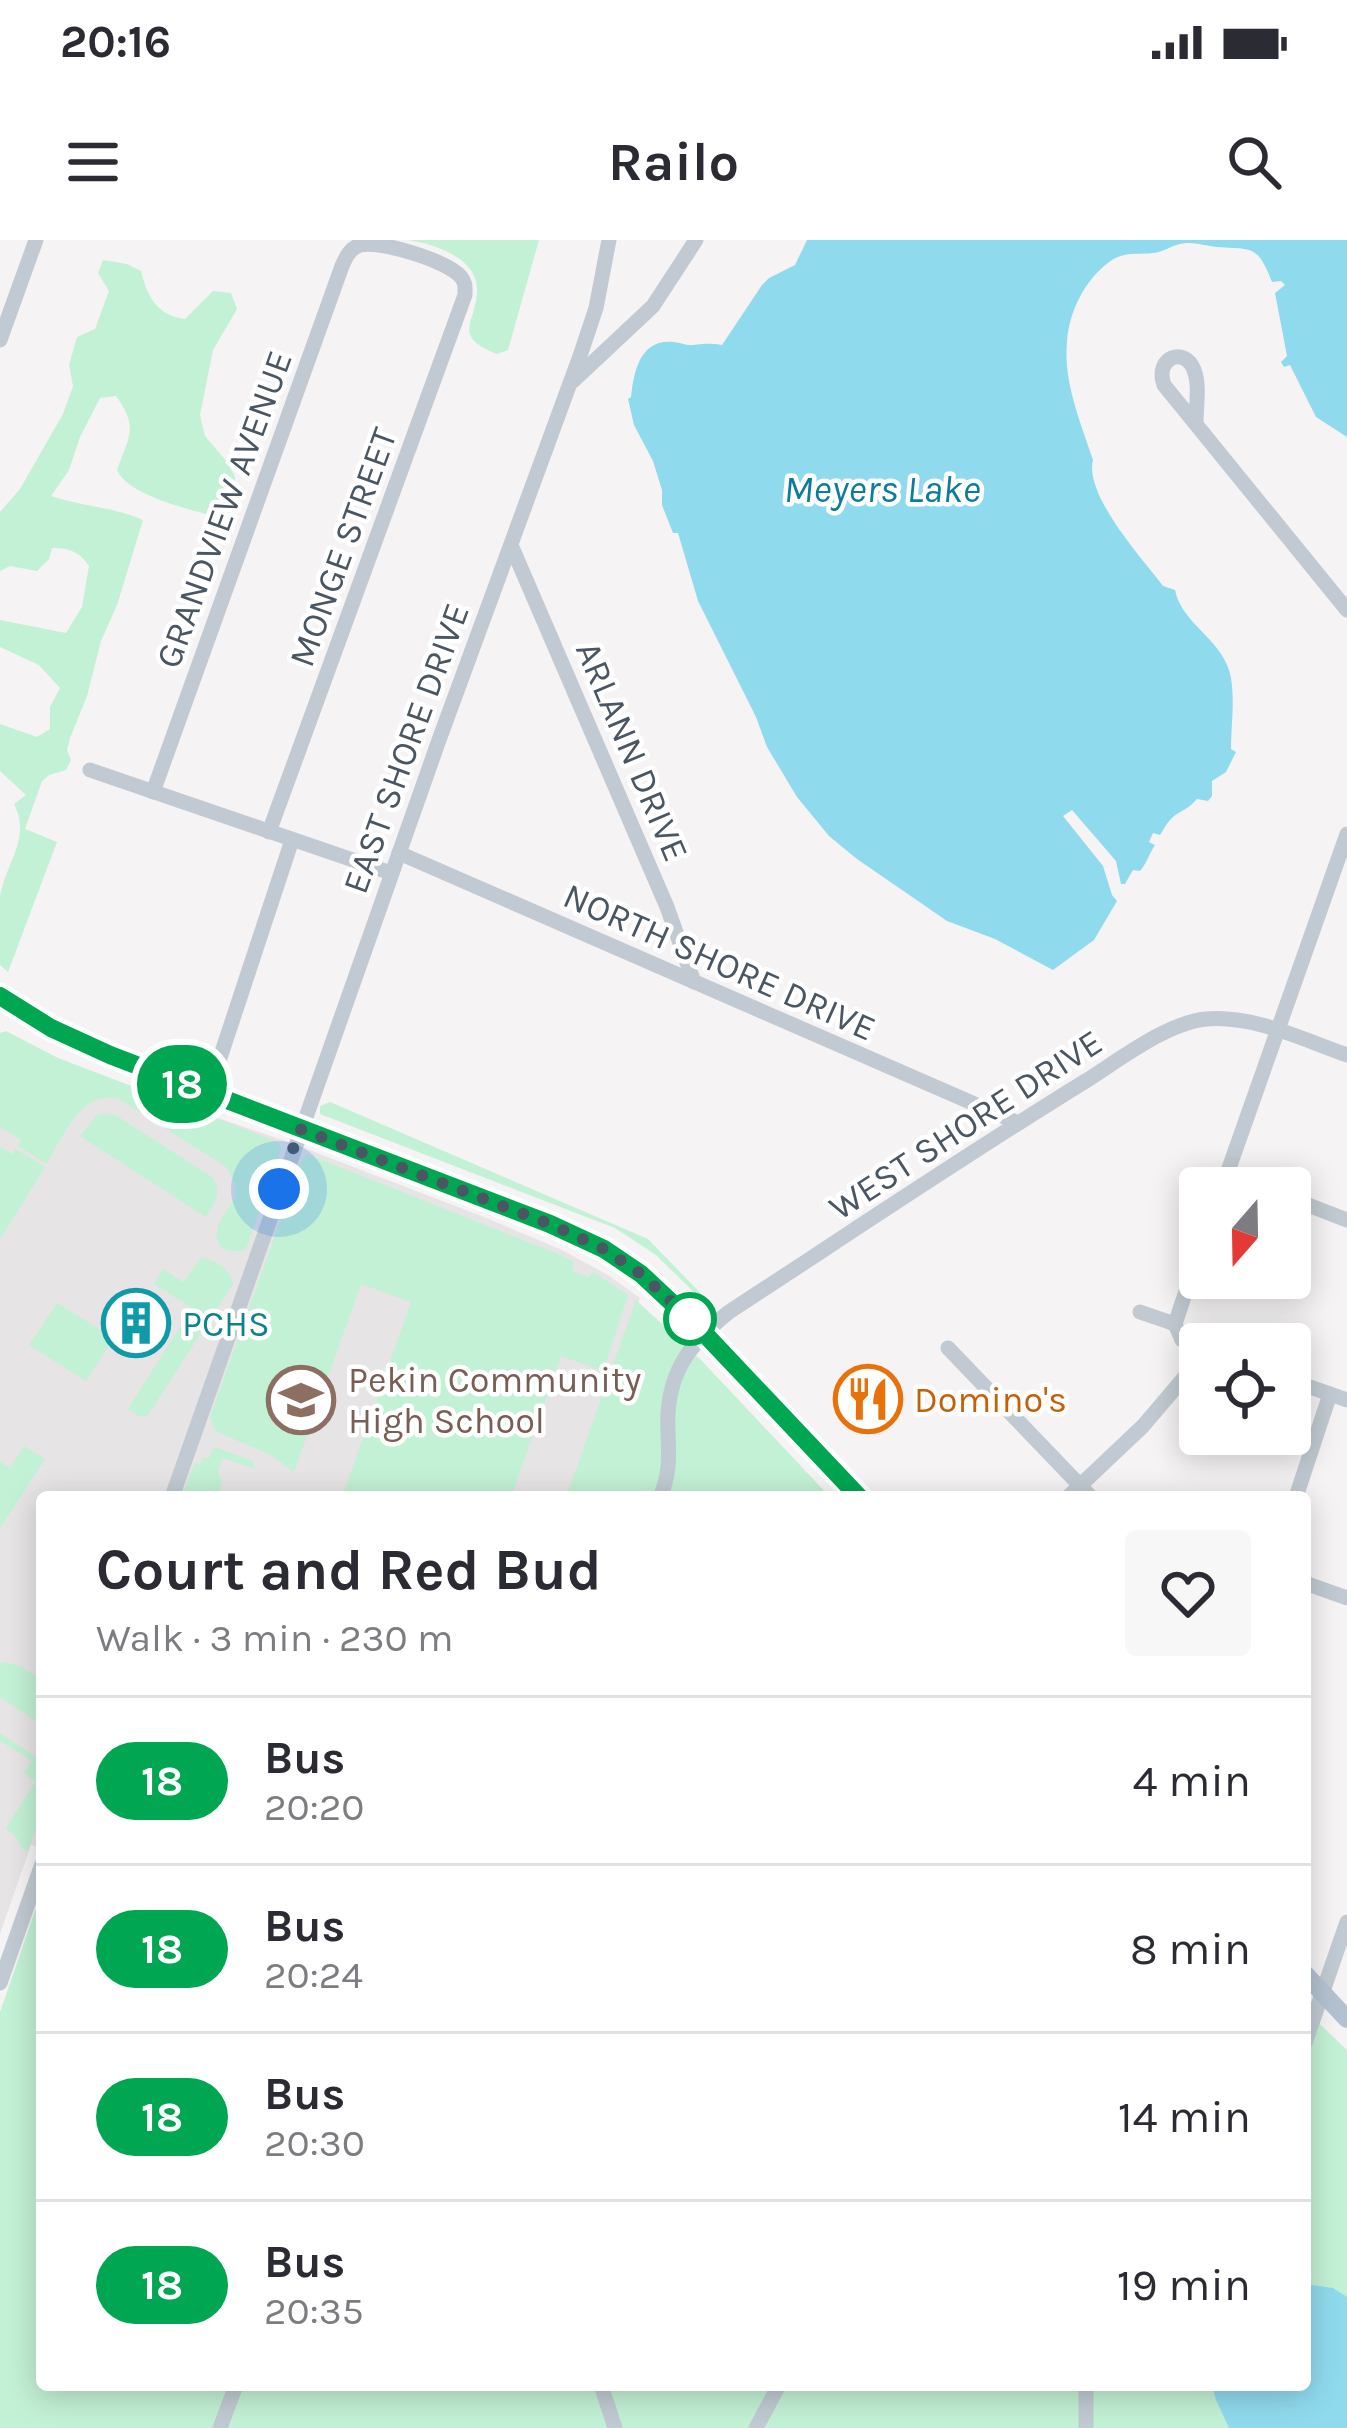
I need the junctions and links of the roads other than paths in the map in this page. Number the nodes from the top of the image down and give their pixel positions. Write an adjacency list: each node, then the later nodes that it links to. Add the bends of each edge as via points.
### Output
1 (36, 240): 5 (street)
2 (609, 240): 6 (street, EAST SHORE DRIVE)
3 (696, 240): 6 (street, via 653,306)
4 (353, 248): 11 (street, GRANDVIEW AVENUE); 12 (street, MONGE STREET, via 391,245 445,266 464,282 464,302)
5 (0, 340)
6 (568, 388): 8 (street, EAST SHORE DRIVE)
7 (1196, 422): 9 (street)
8 (511, 544): 15 (street, EAST SHORE DRIVE); 18 (street, ARLANN DRIVE)
9 (1347, 610)
10 (90, 770): 11 (street)
11 (153, 792): 12 (street)
12 (269, 832): 14 (street)
13 (1347, 834): 16 (street)
14 (292, 840): 17 (street); 22 (street)
15 (398, 854): 17 (street, EAST SHORE DRIVE); 18 (street, NORTH SHORE DRIVE)
16 (1341, 871): 20 (street)
17 (391, 873): 24 (street, EAST SHORE DRIVE)
18 (694, 982): 23 (street, NORTH SHORE DRIVE)
19 (0, 996): 24 (main road, via 83,1043)
20 (1277, 1029): 21 (street, WEST SHORE DRIVE); 23 (street, WEST SHORE DRIVE, via 1231,1019 1182,1025); 25 (street)
21 (1347, 1055)
22 (218, 1064)
23 (1018, 1123): 31 (street, WEST SHORE DRIVE)
24 (300, 1129): 31 (main road, via 604,1249); 36 (street, EAST SHORE DRIVE)
25 (1229, 1167)
26 (1311, 1206): 27 (street)
27 (1347, 1220)
28 (1183, 1299): 30 (street)
29 (1140, 1312): 30 (street)
30 (1175, 1324): 32 (street)
31 (703, 1332): 37 (street, via 669,1397); 38 (main road)
32 (1179, 1336)
33 (948, 1348): 39 (street)
34 (1179, 1384): 40 (street)
35 (1339, 1397): 41 (street)
36 (174, 1491)
37 (662, 1491)
38 (854, 1491)
39 (1078, 1491)
40 (1082, 1491)
41 (1299, 1491)
42 (1311, 1585): 43 (street)
43 (1347, 1598)
44 (36, 1881): 47 (street)
45 (1347, 1922): 48 (street)
46 (1311, 1981): 48 (main road)
47 (0, 1983)
48 (1323, 1994): 49 (main road); 50 (street)
49 (1347, 2018)
50 (1311, 2027)
51 (234, 2391): 55 (street)
52 (603, 2391): 56 (street)
53 (776, 2391): 57 (street)
54 (1086, 2391): 58 (street)
55 (220, 2428)
56 (615, 2428)
57 (756, 2428)
58 (1086, 2428)

